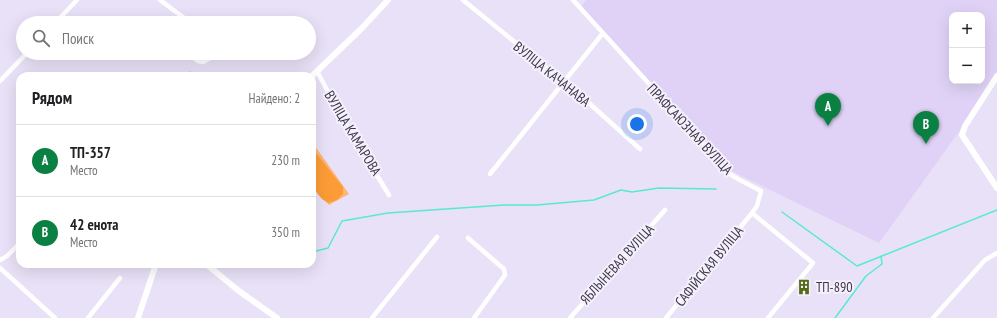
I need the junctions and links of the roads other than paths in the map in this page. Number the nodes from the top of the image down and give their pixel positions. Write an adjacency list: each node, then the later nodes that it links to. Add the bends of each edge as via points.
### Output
1 (77, 0): 7 (street)
2 (160, 0): 6 (street)
3 (388, 0): 12 (street)
4 (463, 0): 15 (street, ВУЛІЦА КАЧАНАВА)
5 (573, 0): 8 (street, ПРАФСАЮЗНАЯ ВУЛІЦА)
6 (180, 15)
7 (62, 16)
8 (603, 33): 15 (street); 21 (street, ПРАФСАЮЗНАЯ ВУЛІЦА, via 711,152 724,170 761,191)
9 (20, 60): 14 (street)
10 (197, 60): 11 (street)
11 (207, 60)
12 (317, 71): 19 (street, ВУЛІЦА КАМАРОВА)
13 (997, 76): 18 (street, via 965,126 962,135)
14 (0, 81)
15 (564, 82): 16 (street, ВУЛІЦА КАЧАНАВА); 17 (street)
16 (640, 149)
17 (490, 174)
18 (997, 188)
19 (389, 195)
20 (665, 210): 37 (street, ЯБЛЫНЕВАЯ ВУЛІЦА)
21 (752, 213): 38 (street, САФІЙСКАЯ ВУЛІЦА); 39 (street, via 813,263)
22 (437, 237): 35 (street)
23 (468, 238): 36 (street, via 504,269 505,275)
24 (16, 247): 26 (street)
25 (997, 253): 40 (street, via 985,260)
26 (0, 260)
27 (0, 268): 31 (street)
28 (155, 268): 33 (street)
29 (211, 268): 34 (street)
30 (120, 278): 32 (street)
31 (55, 318)
32 (88, 318)
33 (138, 318)
34 (277, 318)
35 (372, 318)
36 (474, 318)
37 (570, 318)
38 (666, 318)
39 (768, 318)
40 (933, 318)

